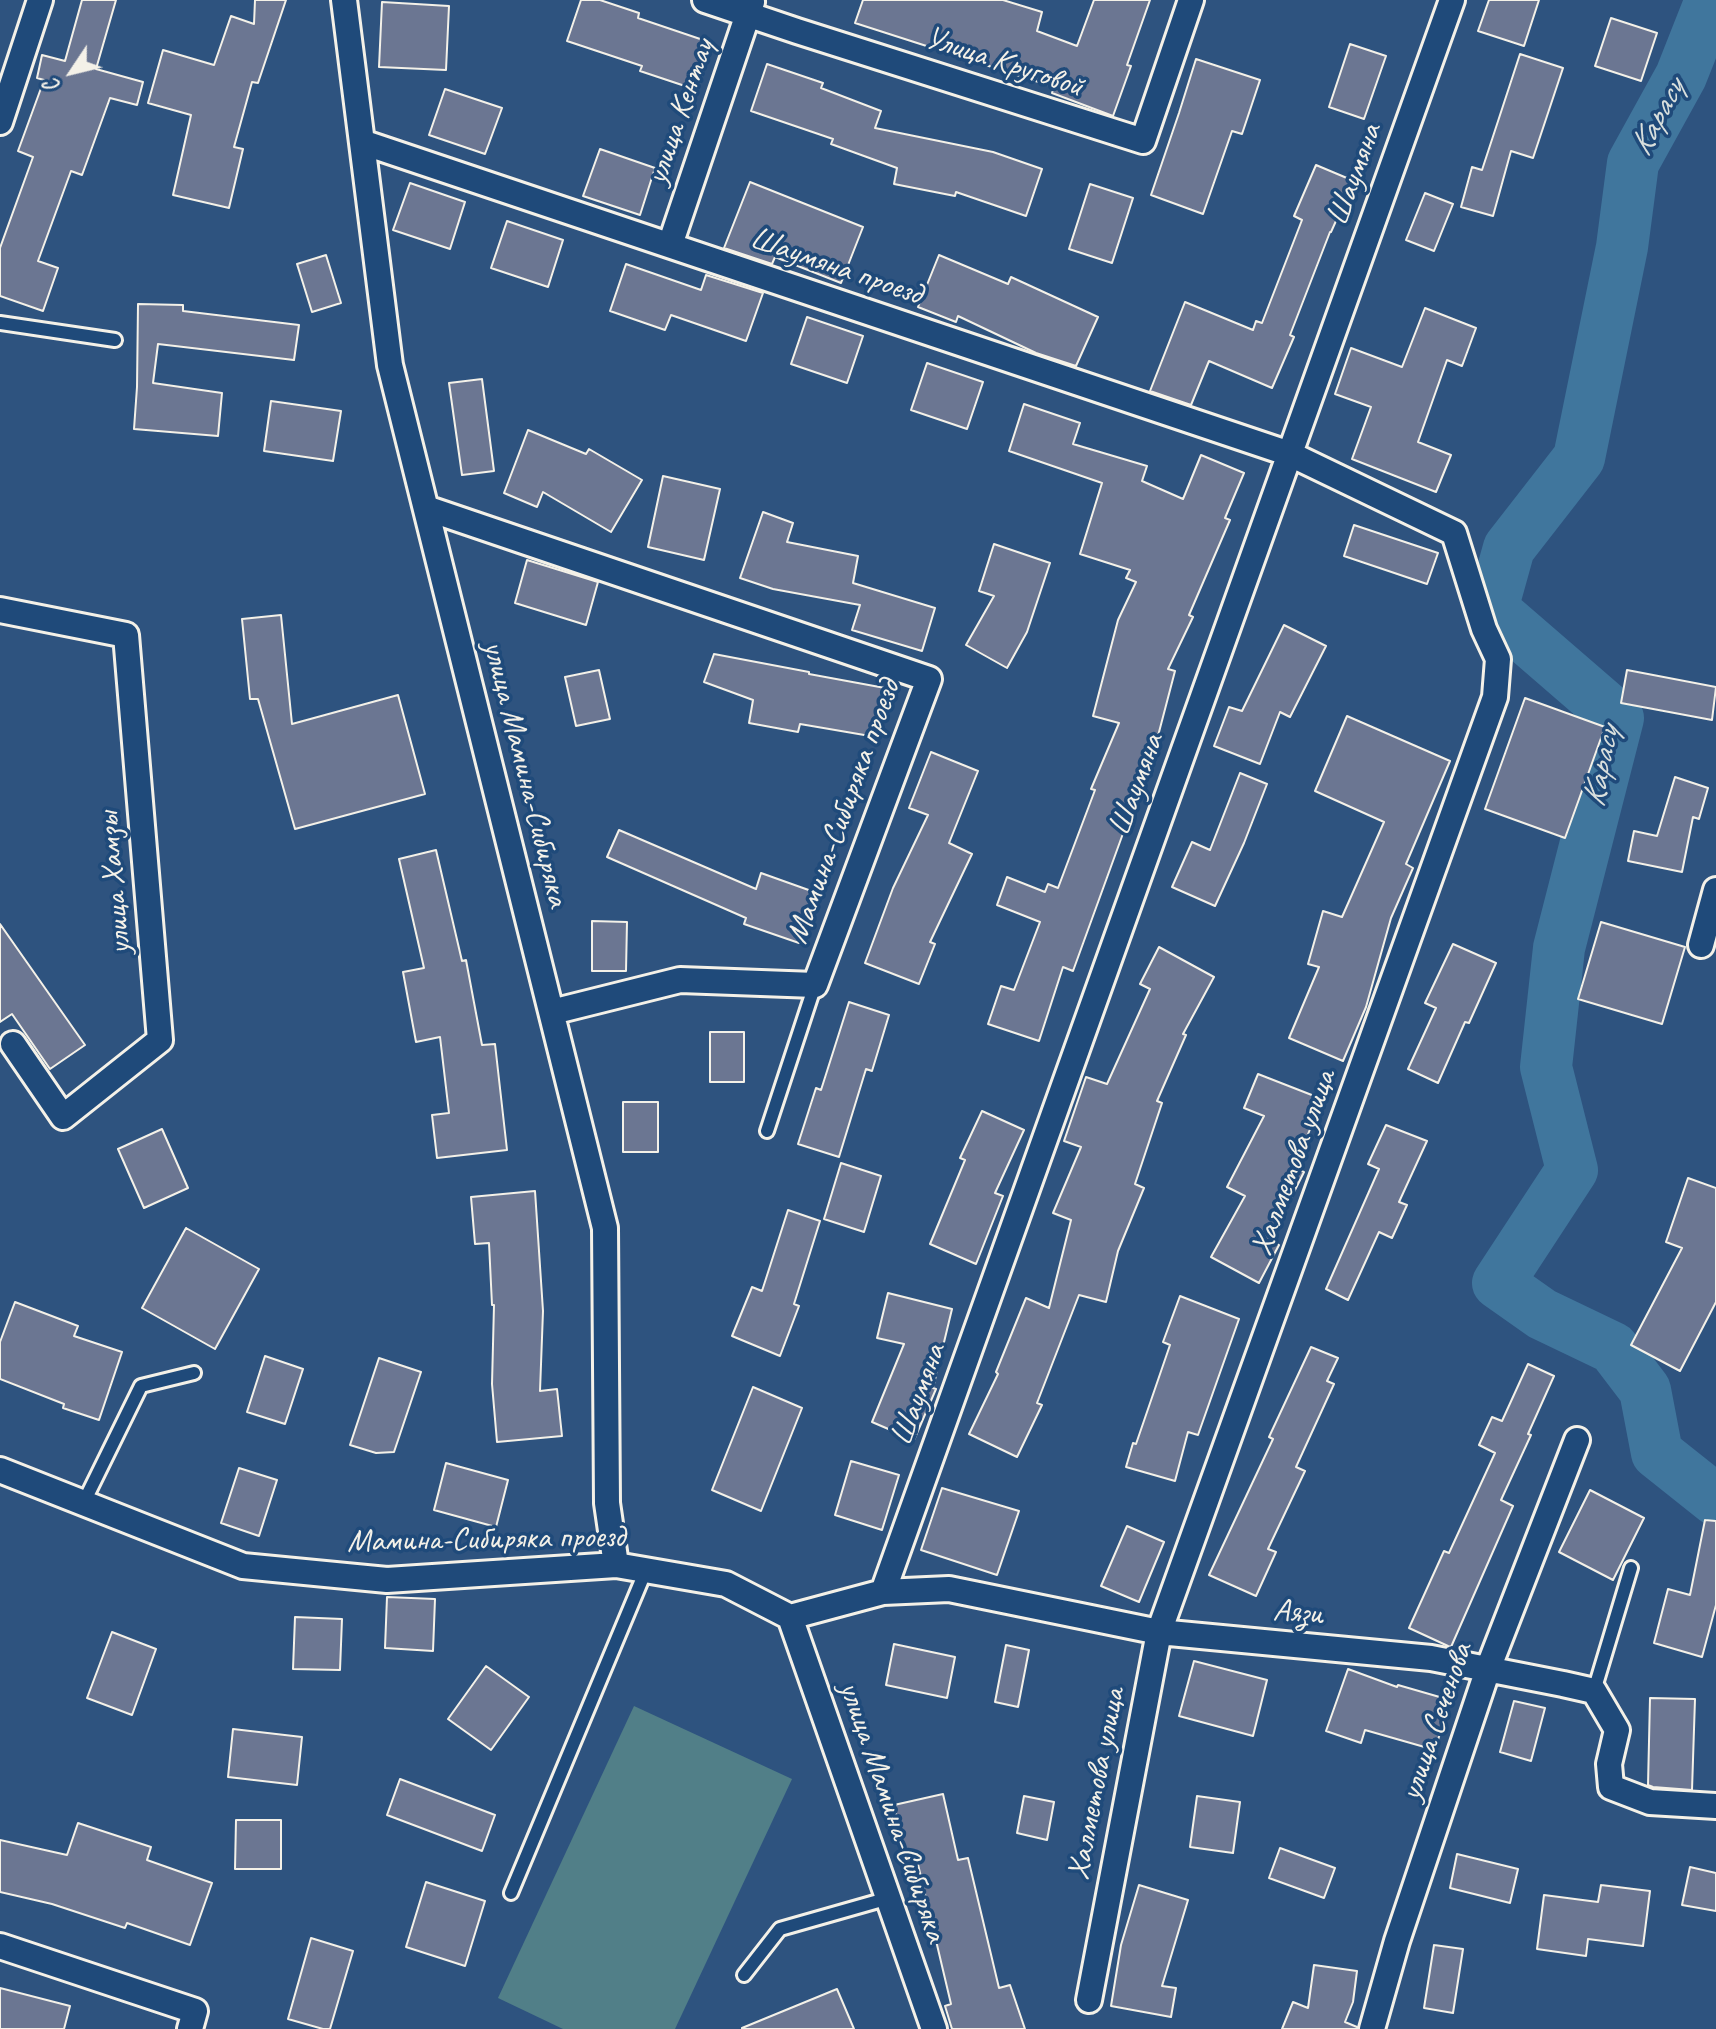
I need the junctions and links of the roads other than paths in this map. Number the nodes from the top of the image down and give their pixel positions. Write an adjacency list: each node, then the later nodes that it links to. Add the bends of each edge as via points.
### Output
1 (40, 0): 7 (street)
2 (344, 0): 8 (street, улица Мамина-Сибиряка)
3 (705, 0): 6 (street, Улица Круговой)
4 (1191, 0): 6 (street, Улица Круговой, via 1143,141)
5 (1452, 0): 12 (street, Шаумяна)
6 (750, 7): 9 (street, улица Кентау)
7 (0, 122)
8 (362, 142): 9 (street, Шаумяна проезд); 13 (street, улица Мамина-Сибиряка, via 390,365)
9 (670, 245): 12 (street, Шаумяна проезд)
10 (0, 323): 11 (lane)
11 (115, 340)
12 (1290, 454): 28 (street, Шаумяна); 30 (street, Халметова улица, via 1454,533 1498,659 1495,697)
13 (426, 508): 17 (street, Мамина-Сибиряка проезд, via 929,679); 18 (street, улица Мамина-Сибиряка)
14 (0, 610): 19 (street, улица Хамзы, via 126,635 160,1040 63,1117)
15 (1716, 890): 16 (street)
16 (1701, 945)
17 (815, 985): 18 (street, Мамина-Сибиряка проезд, via 680,980); 20 (lane)
18 (552, 1012): 25 (street, улица Мамина-Сибиряка, via 605,1228 607,1503)
19 (13, 1044)
20 (767, 1131)
21 (194, 1373): 24 (lane, via 141,1386)
22 (1577, 1440): 31 (street, улица Сеченова)
23 (0, 1470): 24 (street, Мамина-Сибиряка проезд)
24 (83, 1504): 25 (street, Мамина-Сибиряка проезд, via 243,1566 387,1580)
25 (616, 1565): 27 (street, Мамина-Сибиряка проезд)
26 (1631, 1568): 32 (lane)
27 (646, 1570): 29 (street, Мамина-Сибиряка проезд, via 726,1584); 34 (lane)
28 (883, 1592): 29 (street, Аязи); 30 (street, Аязи, via 949,1589)
29 (790, 1617): 35 (street, улица Мамина-Сибиряка)
30 (1159, 1632): 31 (street, Аязи, via 1431,1658); 38 (street, Халметова улица)
31 (1488, 1669): 32 (street, Аязи); 41 (street, улица Сеченова)
32 (1594, 1691): 33 (street, via 1617,1730 1609,1764 1611,1787 1650,1802)
33 (1716, 1806)
34 (511, 1893)
35 (889, 1898): 37 (lane, via 780,1929); 40 (street, улица Мамина-Сибиряка)
36 (0, 1946): 39 (street)
37 (744, 1975)
38 (1089, 2000)
39 (193, 2020)
40 (934, 2029)
41 (1372, 2029)

